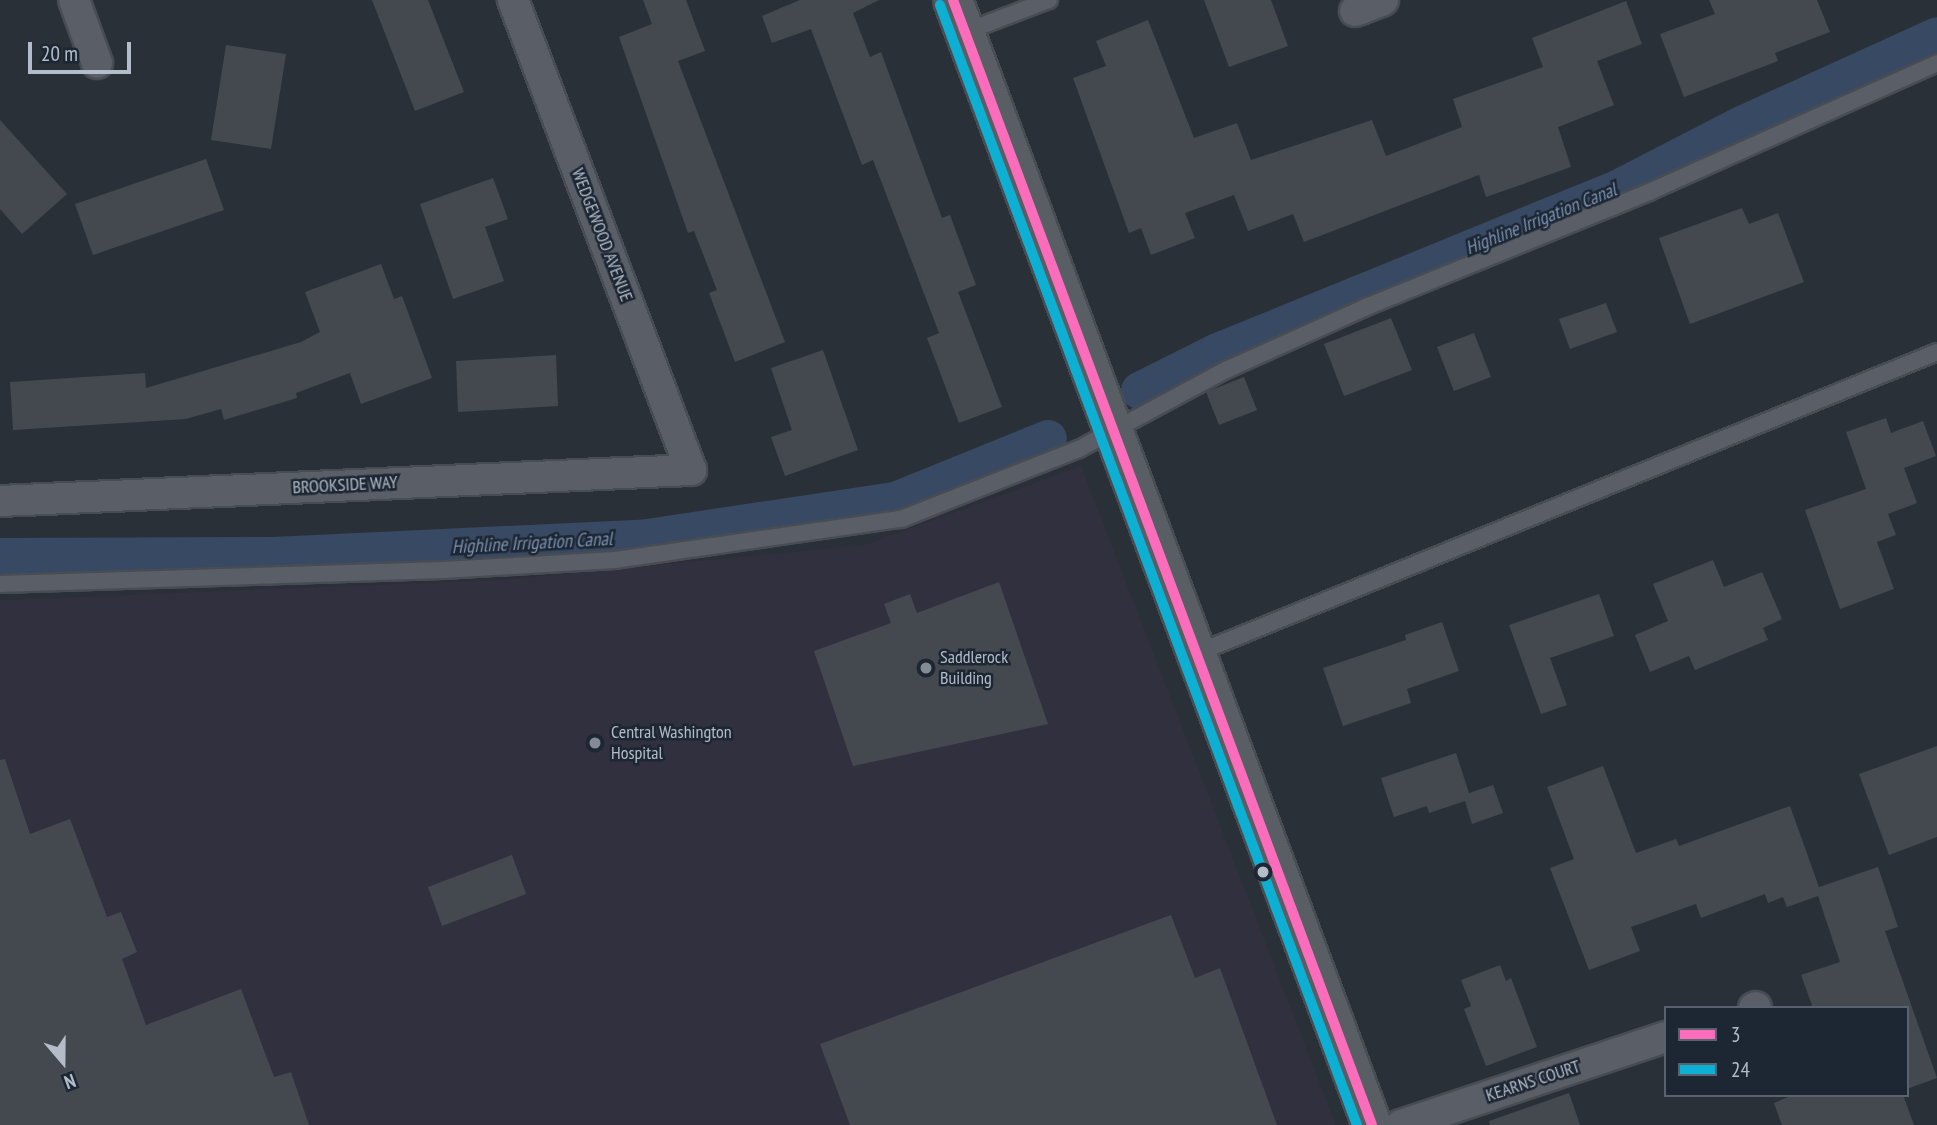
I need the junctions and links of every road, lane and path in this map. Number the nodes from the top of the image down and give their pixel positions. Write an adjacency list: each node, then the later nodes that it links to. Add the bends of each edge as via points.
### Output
1 (74, 0): 5 (street)
2 (513, 0): 9 (street, WEDGEWOOD AVENUE)
3 (1049, 0): 4 (lane)
4 (959, 16): 8 (street)
5 (97, 63)
6 (1937, 63): 8 (lane, via 1649,192 1366,307 1226,370)
7 (1937, 352): 12 (lane)
8 (1113, 430): 11 (lane, via 901,519 689,550 443,570); 12 (street)
9 (691, 470): 10 (street, BROOKSIDE WAY)
10 (0, 501)
11 (0, 584)
12 (1197, 653): 14 (street)
13 (1664, 1038): 15 (street, KEARNS COURT)
14 (1372, 1125)
15 (1401, 1125)

